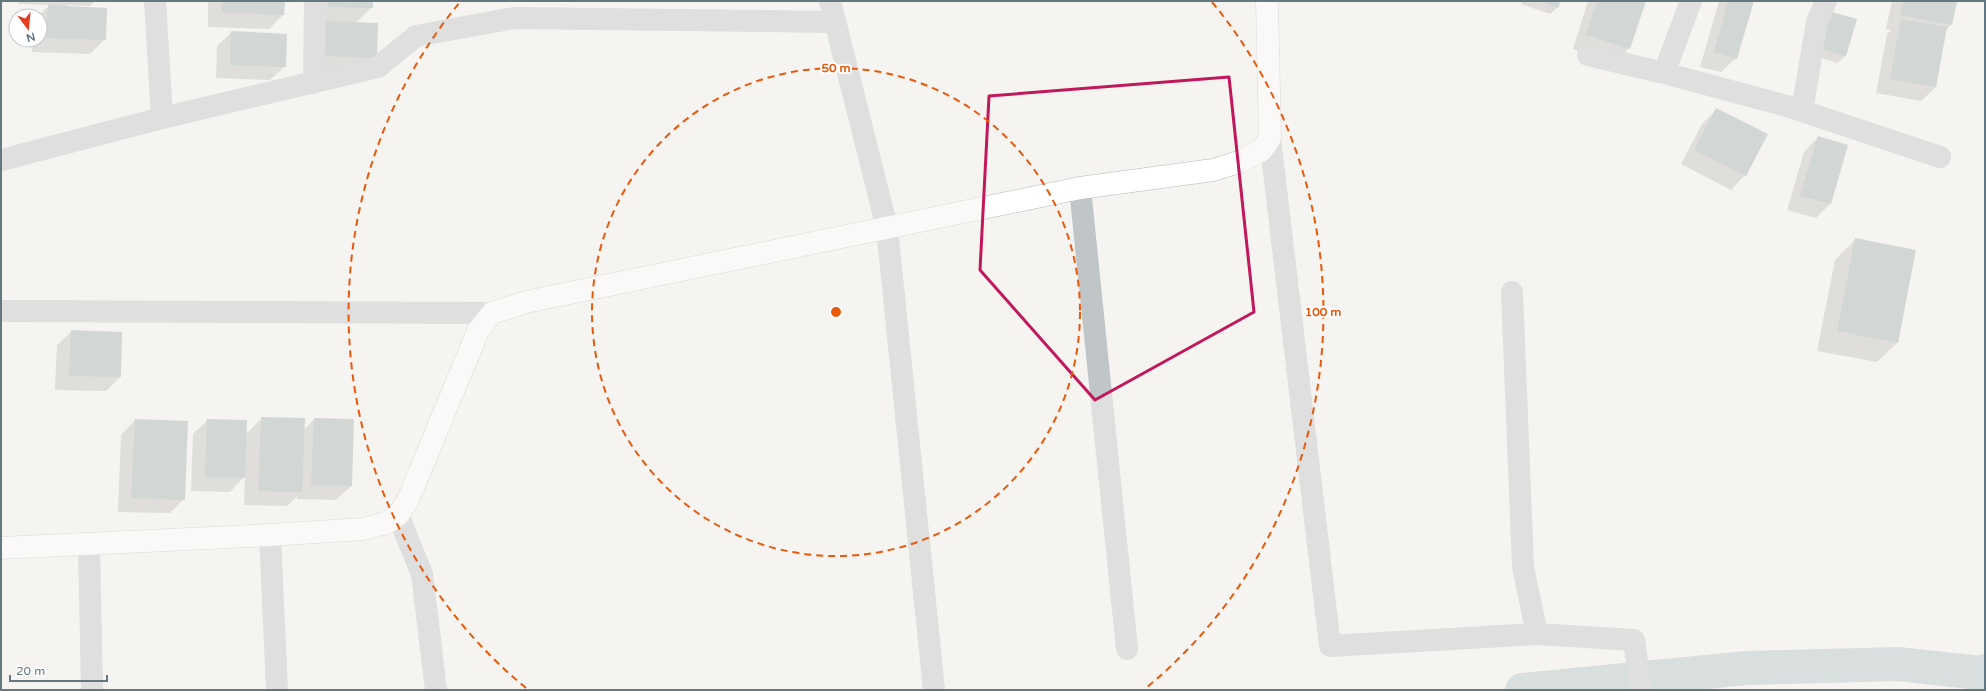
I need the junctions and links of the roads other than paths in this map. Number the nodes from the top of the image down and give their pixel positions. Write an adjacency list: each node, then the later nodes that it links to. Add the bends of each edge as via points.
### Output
1 (155, 1): 12 (street)
2 (315, 1): 10 (street)
3 (1267, 1): 13 (main road)
4 (1691, 1): 9 (street)
5 (1826, 1): 11 (street, via 1816,22)
6 (514, 10): 7 (street); 10 (street, via 416,36 378,68)
7 (833, 11): 17 (street)
8 (1588, 55): 9 (street)
9 (1664, 73): 11 (street)
10 (314, 83): 12 (street)
11 (1802, 111): 14 (street)
12 (162, 118): 15 (street)
13 (1270, 138): 16 (main road, via 1262,150 1242,161 1213,170); 25 (street, via 1330,646)
14 (1940, 157)
15 (1, 160)
16 (1080, 188): 17 (main road); 26 (street)
17 (887, 228): 20 (main road, via 526,302); 30 (street)
18 (1512, 292): 25 (street, via 1523,567)
19 (1, 311): 20 (street)
20 (492, 314): 21 (main road, via 478,331 408,500)
21 (398, 515): 22 (main road, via 386,523 363,529); 29 (street, via 422,574)
22 (270, 535): 23 (main road); 28 (street)
23 (89, 545): 24 (main road); 27 (street)
24 (1, 548)
25 (1537, 634): 31 (street, via 1634,640)
26 (1127, 649)
27 (92, 690)
28 (277, 690)
29 (436, 690)
30 (934, 690)
31 (1641, 690)

